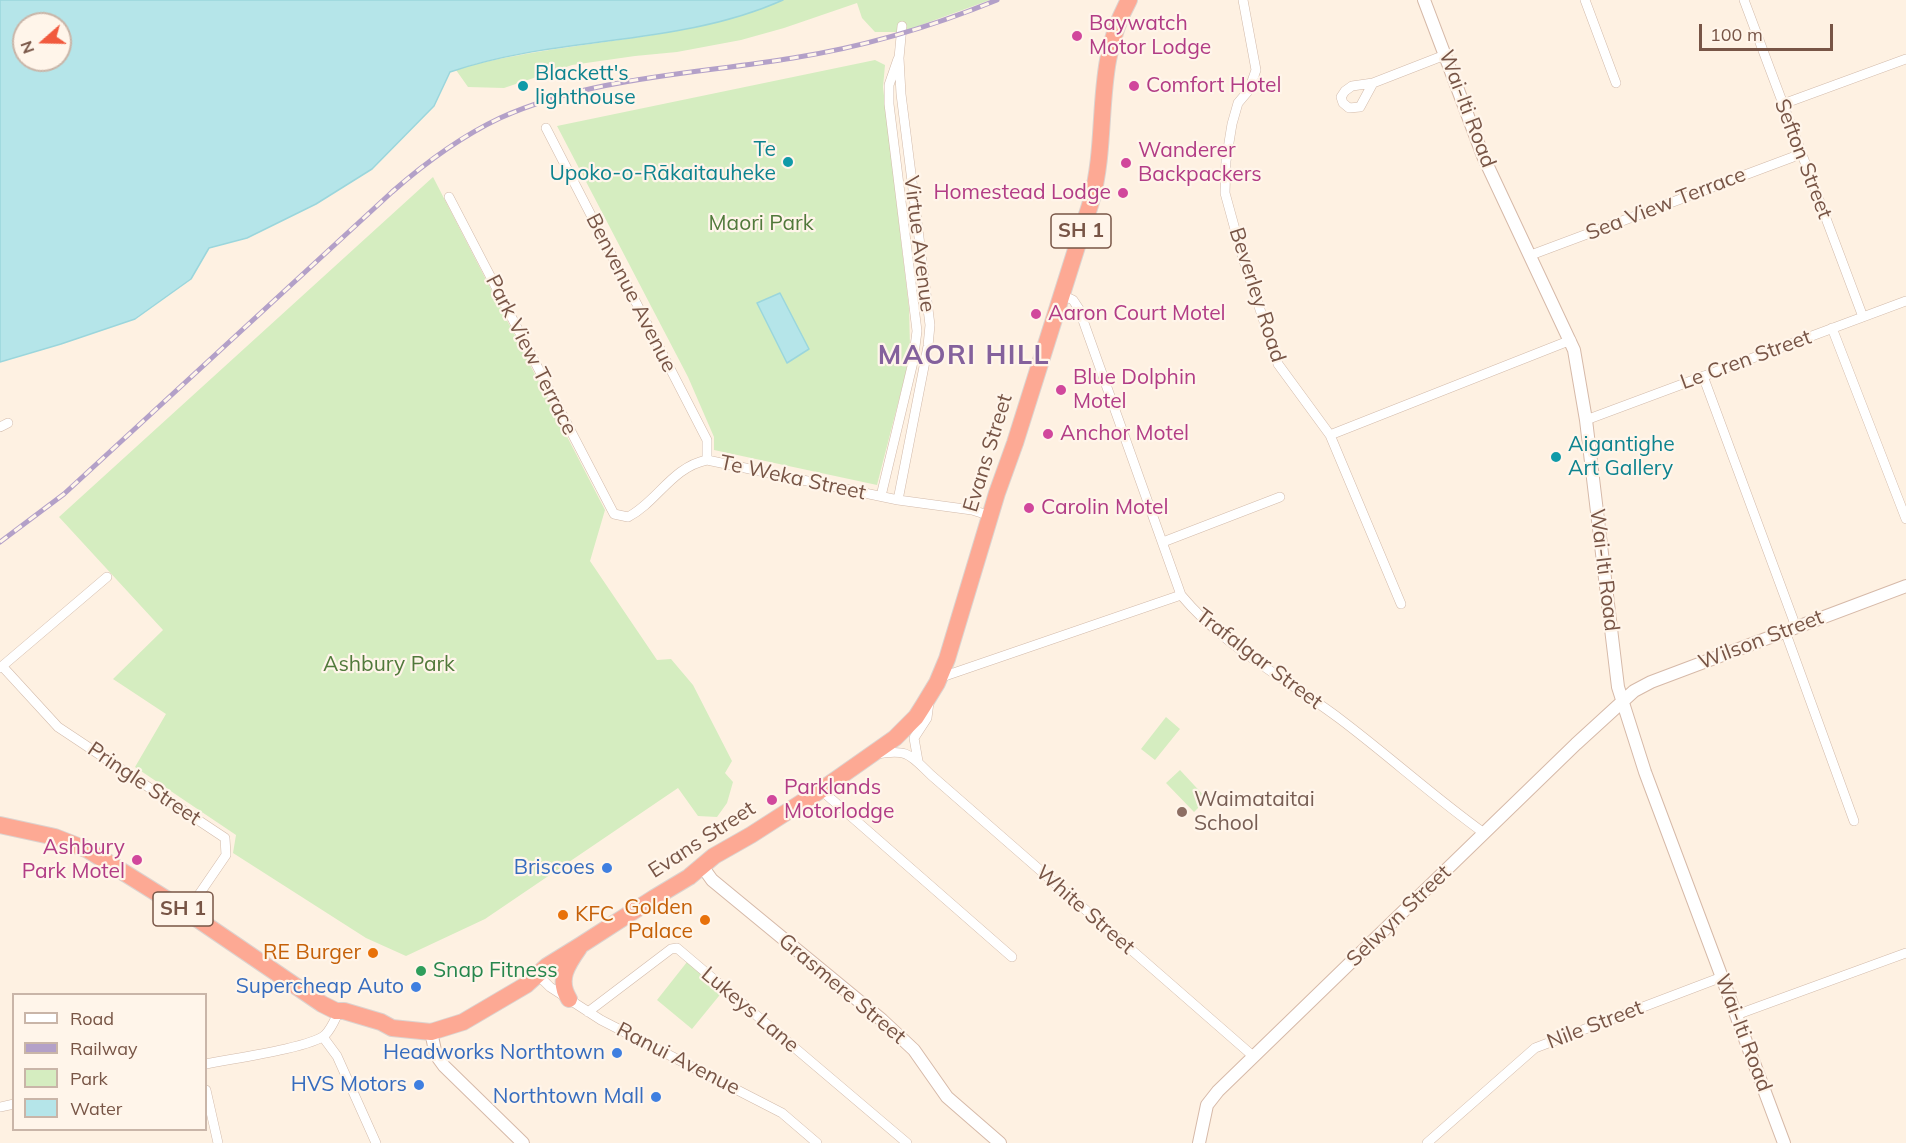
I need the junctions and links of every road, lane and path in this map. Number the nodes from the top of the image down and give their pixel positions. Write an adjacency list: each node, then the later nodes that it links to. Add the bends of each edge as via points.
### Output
1 (1129, 0): 17 (highway, Evans Street / SH 1, via 1110,44 1096,181)
2 (1243, 0): 24 (street, Beverley Road, via 1256,70 1249,90 1238,103 1232,124 1225,193 1278,364)
3 (1424, 0): 7 (street, Wai-Iti Road)
4 (1585, 0): 11 (street)
5 (1744, 0): 12 (street, Sefton Street)
6 (902, 26): 8 (street, Virtue Avenue)
7 (1445, 55): 10 (street); 16 (street, Wai-Iti Road, via 1483,156)
8 (899, 58): 26 (street, Virtue Avenue, via 889,86 889,104 917,331); 28 (street, Virtue Avenue, via 930,325)
9 (1906, 59): 12 (street)
10 (1373, 83)
11 (1616, 83)
12 (1783, 104): 14 (street, Sefton Street)
13 (546, 128): 25 (street, Benvenue Avenue, via 707,440)
14 (1801, 154): 16 (street, Sea View Terrace); 19 (street, Sefton Street)
15 (449, 197): 29 (street, Park View Terrace)
16 (1530, 255): 21 (street, Wai-Iti Road)
17 (1062, 295): 30 (highway, Evans Street / SH 1); 32 (street, Trafalgar Street, via 1073,300 1079,309)
18 (1906, 301): 19 (street, Le Cren Street)
19 (1863, 317): 20 (street, Le Cren Street)
20 (1832, 328): 22 (street, Le Cren Street); 31 (street)
21 (1571, 340): 23 (street, Wai-Iti Road); 24 (street)
22 (1703, 376): 23 (street, Le Cren Street); 37 (street)
23 (1586, 420): 41 (street, Wai-Iti Road)
24 (1330, 435): 36 (street, Beverley Road)
25 (706, 460): 26 (street, Te Weka Street); 29 (street, Te Weka Street, via 677,474 640,511 628,517)
26 (881, 496): 28 (street, Te Weka Street)
27 (1280, 497): 32 (street)
28 (898, 500): 30 (street, Te Weka Street)
29 (614, 514)
30 (991, 516): 39 (highway, Evans Street / SH 1)
31 (1906, 519)
32 (1163, 542): 35 (street, Trafalgar Street)
33 (106, 577): 38 (street)
34 (1906, 588): 37 (street, Wilson Street)
35 (1181, 595): 39 (street); 47 (street, Trafalgar Street, via 1194,611 1247,654 1339,718)
36 (1401, 604)
37 (1790, 628): 41 (street, Wilson Street, via 1643,685); 45 (street)
38 (2, 667): 49 (street, Pringle Street, via 58,727 225,838 226,855)
39 (939, 678): 40 (highway, Evans Street / SH 1)
40 (930, 695): 42 (highway, Evans Street / SH 1, via 906,728); 43 (street, via 927,718 914,738)
41 (1622, 702): 47 (street, Selwyn Street); 54 (street, Wai-Iti Road)
42 (872, 755): 43 (street, White Street, via 904,752); 44 (highway, Evans Street / SH 1)
43 (918, 761): 61 (street, White Street)
44 (820, 790): 48 (highway, Evans Street / SH 1); 52 (street)
45 (1854, 821)
46 (0, 825): 49 (highway, Evans Street / SH 1, via 82,847)
47 (1484, 833): 61 (street, Selwyn Street)
48 (702, 866): 50 (highway, Evans Street / SH 1); 69 (street, Grasmere Street, via 712,880 882,1020 914,1050 947,1097)
49 (187, 912): 56 (highway, Evans Street / SH 1, via 305,993)
50 (581, 945): 53 (highway, Evans Street / SH 1); 55 (highway, via 562,977)
51 (1906, 952): 58 (street)
52 (1012, 957)
53 (538, 975): 55 (street, Ranui Avenue); 59 (highway, Evans Street / SH 1, via 472,1018)
54 (1722, 977): 58 (street, Wai-Iti Road); 71 (street, Nile Street, via 1535,1048)
55 (569, 999): 57 (street, Ranui Avenue)
56 (339, 1011): 59 (highway, Evans Street / SH 1, via 392,1028); 60 (street)
57 (588, 1012): 67 (street, Ranui Avenue, via 782,1113); 68 (street, Lukeys Lane, via 670,949 677,948)
58 (1736, 1015): 72 (street, Wai-Iti Road)
59 (431, 1032): 66 (street, via 436,1055 444,1066)
60 (323, 1037): 62 (street); 65 (street, via 337,1056)
61 (1253, 1056): 70 (street, Selwyn Street, via 1207,1105)
62 (207, 1064)
63 (207, 1094): 64 (street)
64 (218, 1143)
65 (376, 1143)
66 (523, 1143)
67 (817, 1143)
68 (907, 1143)
69 (1000, 1143)
70 (1199, 1143)
71 (1426, 1143)
72 (1784, 1143)

